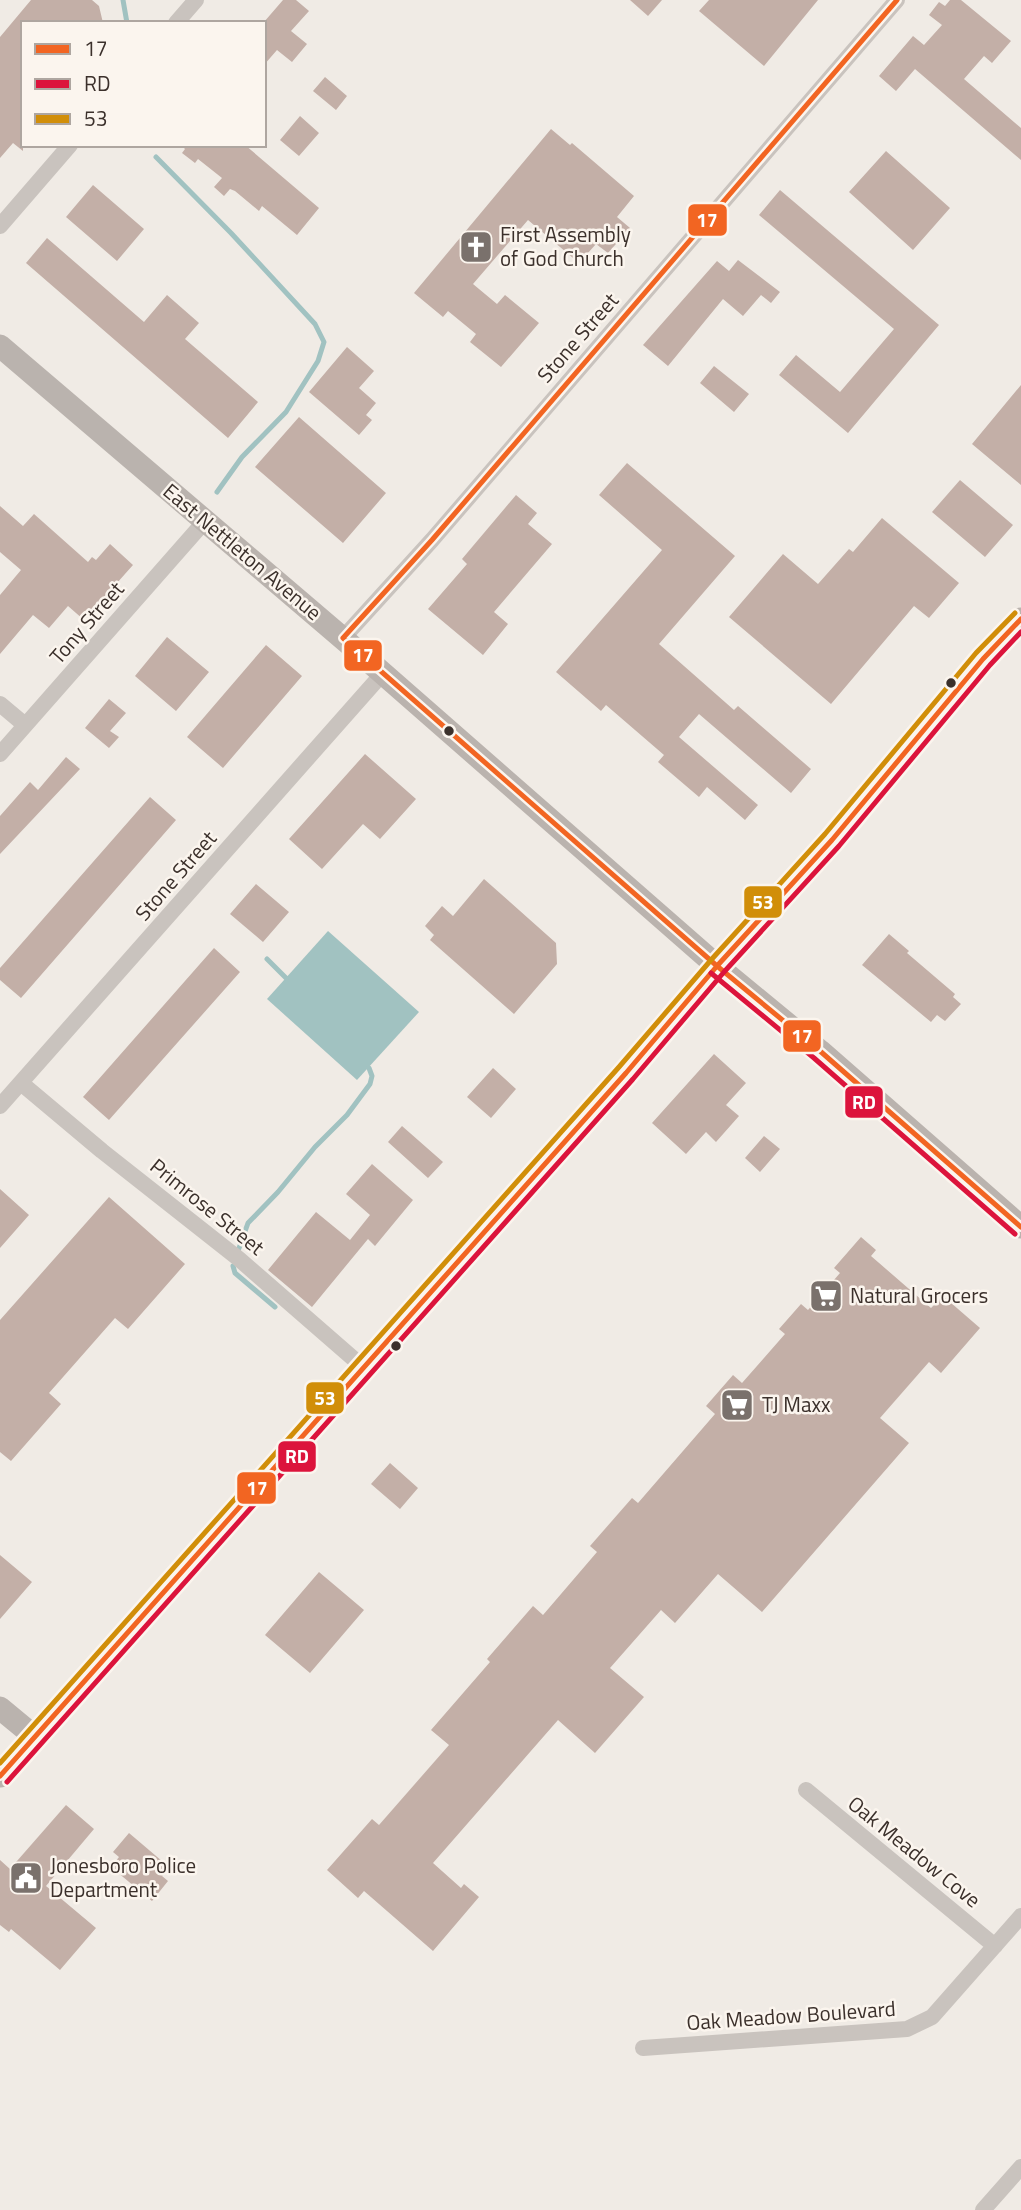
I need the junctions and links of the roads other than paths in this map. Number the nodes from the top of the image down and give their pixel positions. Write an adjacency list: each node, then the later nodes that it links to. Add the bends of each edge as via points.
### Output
1 (196, 0): 3 (street)
2 (897, 0): 9 (street, Stone Street)
3 (178, 21)
4 (68, 147): 5 (street)
5 (0, 226)
6 (0, 346): 7 (main road, East Nettleton Avenue)
7 (205, 520): 9 (main road, East Nettleton Avenue); 12 (street, Tony Street)
8 (1021, 618): 14 (main road, via 832,840)
9 (343, 638): 10 (main road, East Nettleton Avenue)
10 (383, 673): 14 (main road, East Nettleton Avenue); 15 (street, Stone Street)
11 (0, 704): 12 (street)
12 (25, 725): 13 (street, Tony Street)
13 (0, 754)
14 (717, 966): 17 (main road, East Nettleton Avenue); 18 (main road)
15 (21, 1083): 16 (street, Stone Street); 18 (street, Primrose Street, via 239,1259)
16 (0, 1107)
17 (1021, 1227)
18 (363, 1367): 20 (main road)
19 (0, 1708): 20 (main road)
20 (34, 1737): 21 (main road)
21 (0, 1776)
22 (806, 1790): 24 (street, Oak Meadow Cove)
23 (1021, 1916): 24 (street, Oak Meadow Boulevard)
24 (995, 1946): 25 (street, Oak Meadow Boulevard, via 932,2017 907,2029)
25 (643, 2048)
26 (1021, 2167): 27 (street)
27 (983, 2210)

